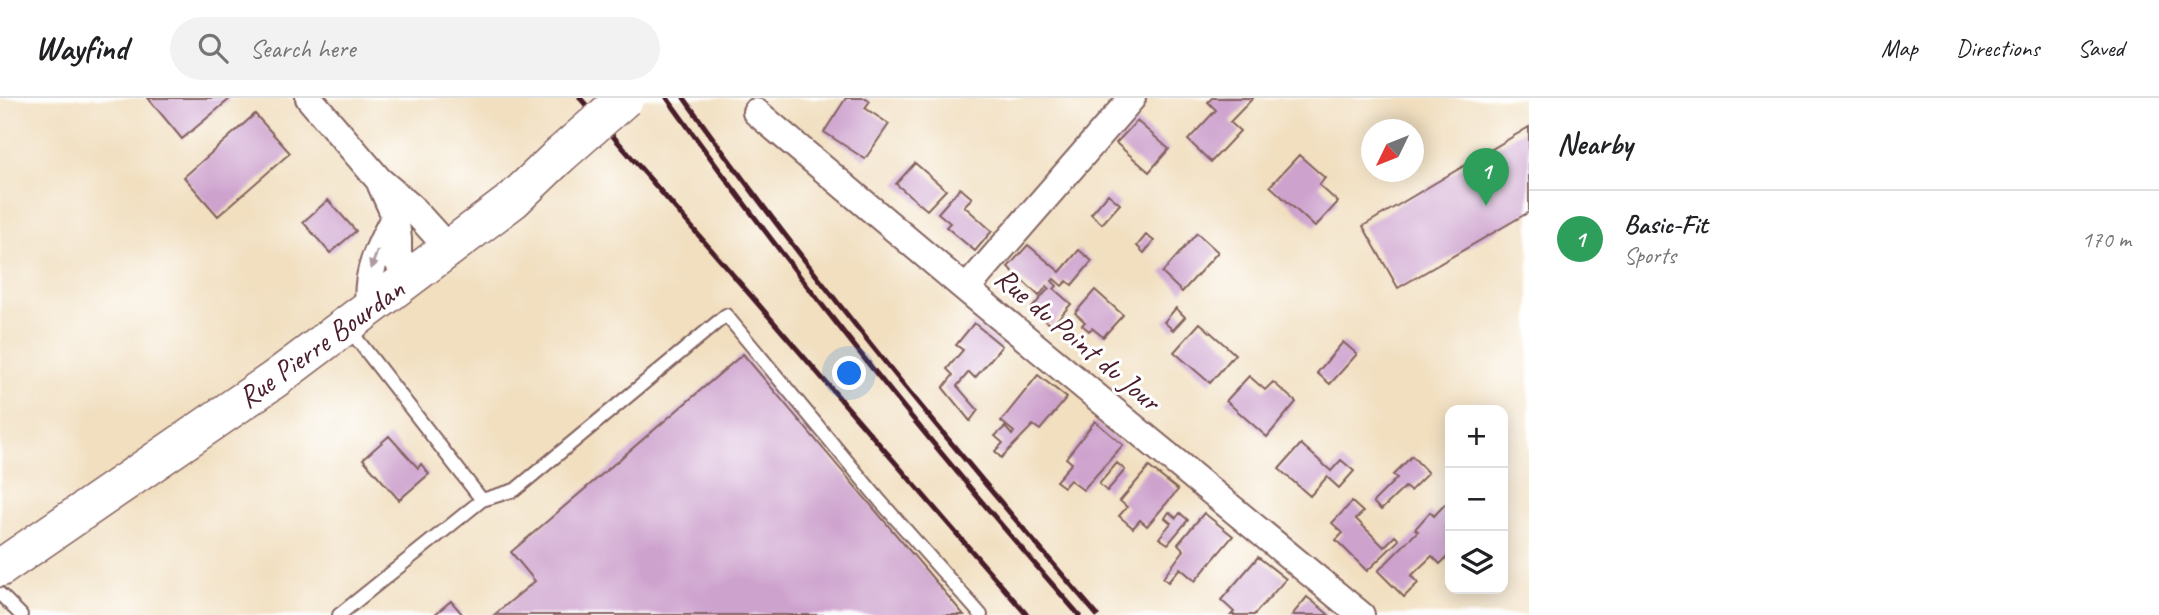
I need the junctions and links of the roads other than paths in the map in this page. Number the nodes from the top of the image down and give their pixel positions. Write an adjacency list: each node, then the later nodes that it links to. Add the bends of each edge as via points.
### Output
1 (309, 98): 5 (street)
2 (625, 98): 7 (street, Rue Pierre Bourdan, bridge, via 513,200)
3 (1132, 98): 9 (street)
4 (756, 112): 9 (street, Rue du Point du Jour)
5 (379, 180): 6 (street); 7 (street)
6 (395, 216): 8 (street, via 398,262); 10 (street, one-way to 10, via 368,276)
7 (449, 249): 8 (street, Rue Pierre Bourdan)
8 (409, 278): 10 (street, Rue Pierre Bourdan)
9 (966, 289): 17 (street, Rue du Point du Jour)
10 (357, 316): 11 (lane); 12 (street, Rue Pierre Bourdan, via 275,379)
11 (482, 500): 15 (lane); 16 (lane, via 515,490 726,315)
12 (0, 568)
13 (0, 594): 14 (lane)
14 (21, 615)
15 (339, 615)
16 (981, 615)
17 (1360, 615)

